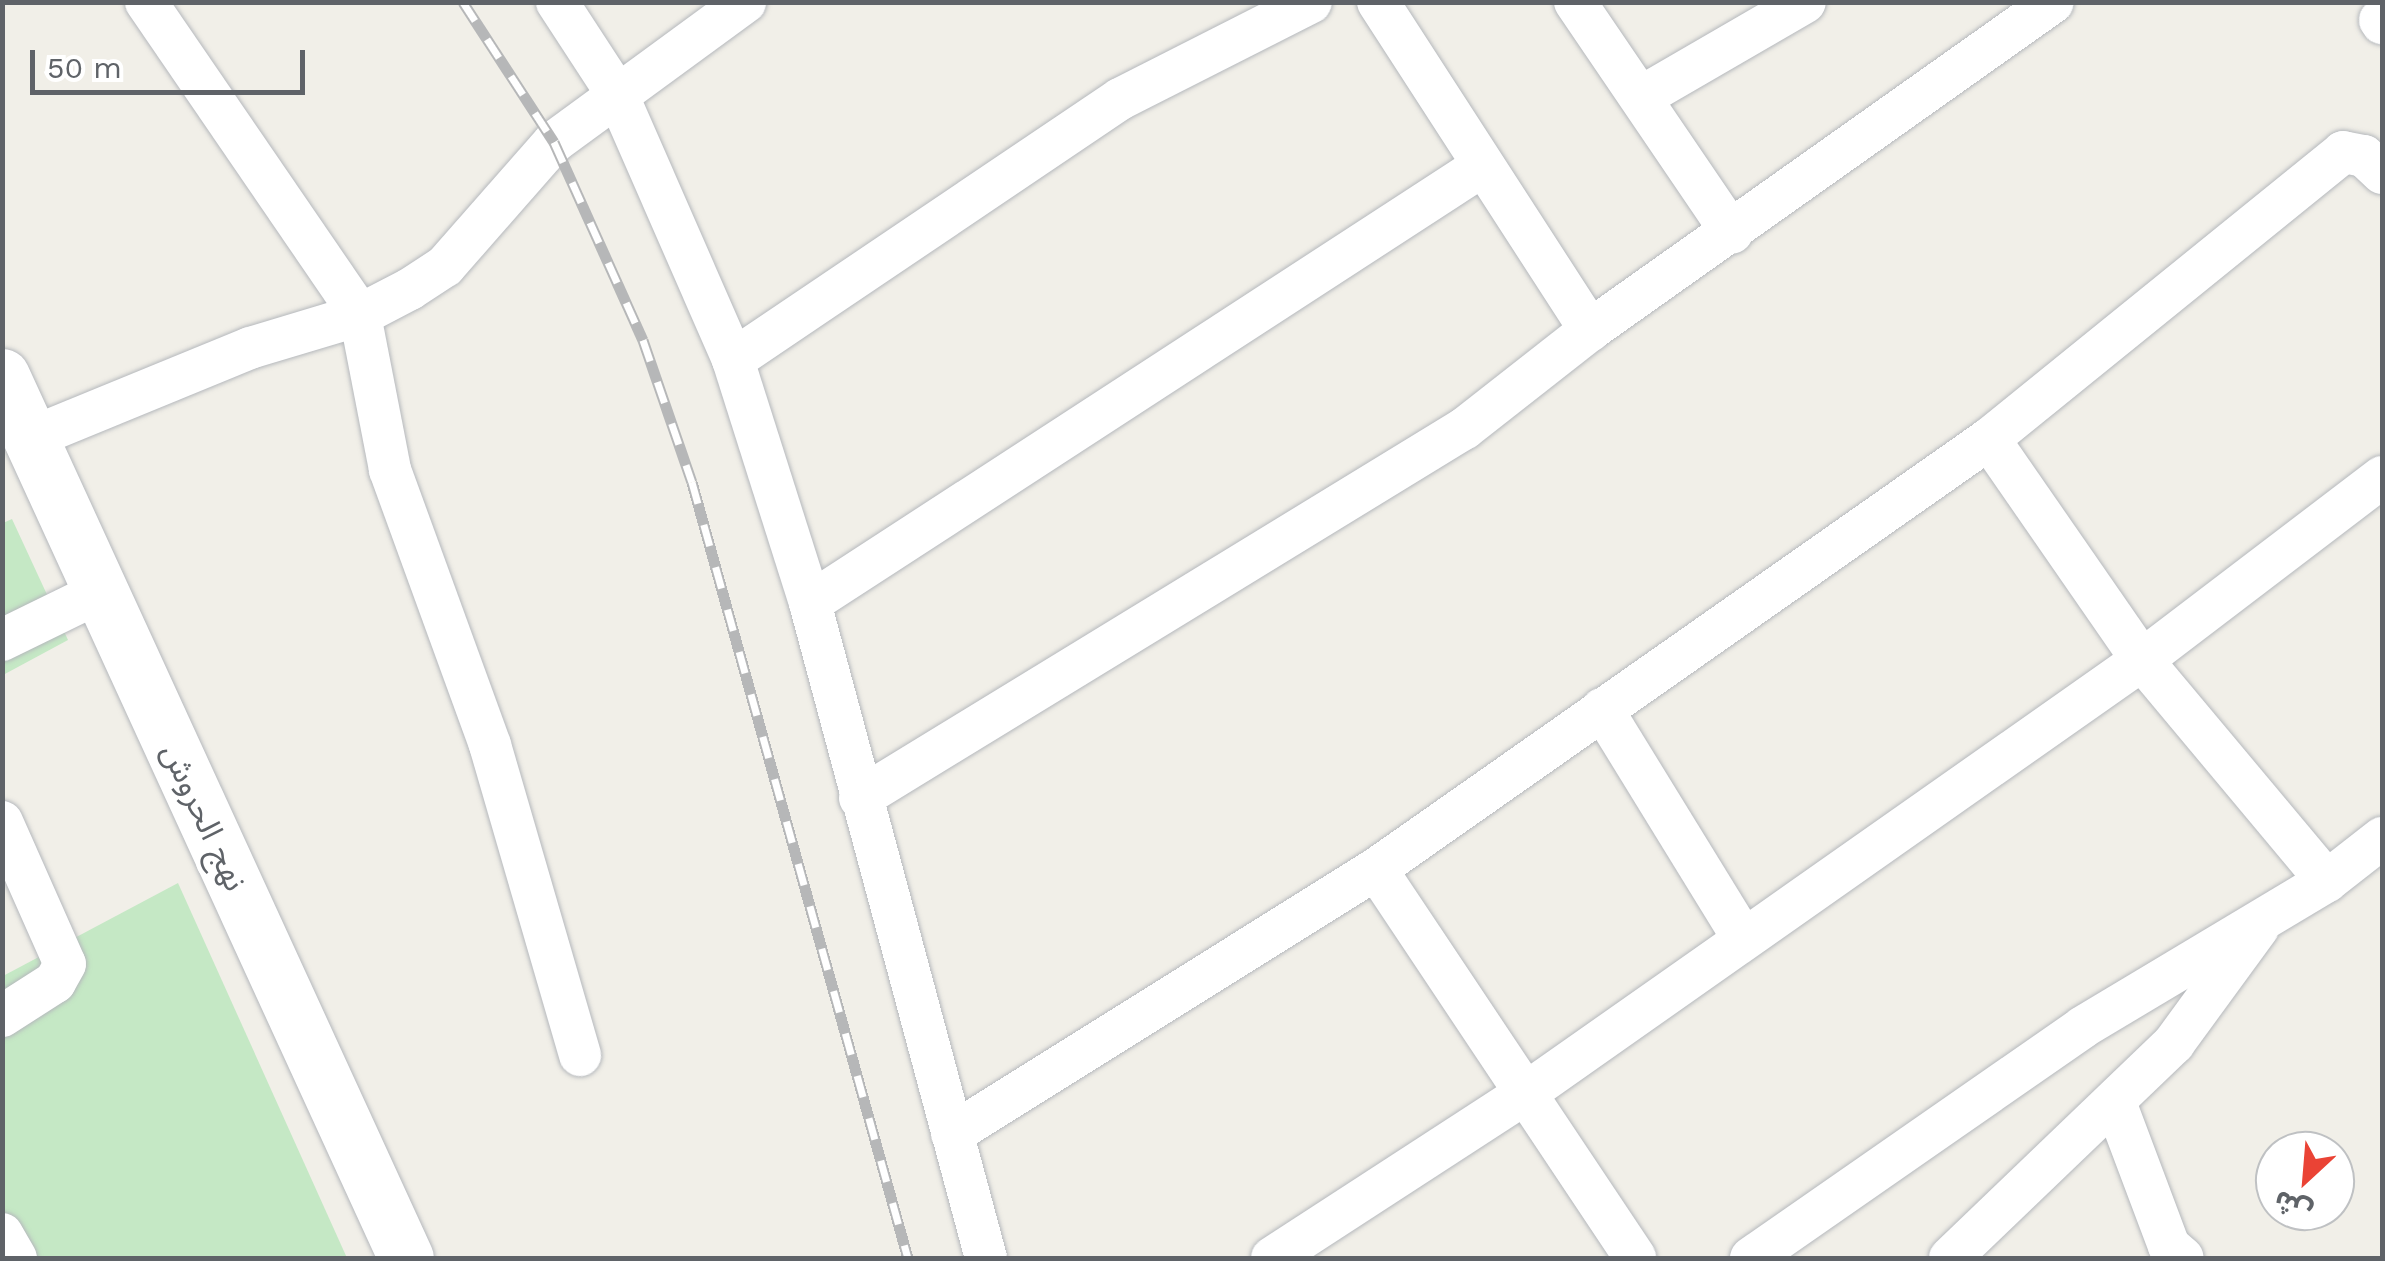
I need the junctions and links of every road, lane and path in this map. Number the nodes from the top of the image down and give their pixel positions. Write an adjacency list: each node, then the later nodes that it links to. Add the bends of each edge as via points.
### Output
1 (146, 2): 14 (street)
2 (557, 2): 9 (street)
3 (746, 2): 9 (street)
4 (1311, 2): 16 (street, via 1120,99)
5 (1378, 2): 11 (street)
6 (1576, 2): 10 (street)
7 (1805, 2): 10 (street)
8 (2053, 2): 13 (street)
9 (618, 94): 14 (street, via 554,142 445,266); 16 (street)
10 (1642, 96): 13 (street)
11 (1479, 168): 15 (street); 22 (street)
12 (2382, 173): 19 (street, via 2364,156 2344,152)
13 (1732, 233): 15 (street)
14 (360, 315): 18 (street, via 250,348); 34 (street, via 390,470 490,744)
15 (1590, 330): 26 (street, via 1465,428)
16 (733, 360): 22 (street)
17 (2, 376): 18 (street, نهج الحروش)
18 (33, 437): 21 (street, نهج الحروش)
19 (1988, 439): 24 (street); 25 (street)
20 (2382, 476): 24 (street)
21 (100, 592): 23 (street); 40 (street, نهج الحروش)
22 (810, 603): 26 (street)
23 (2, 640)
24 (2142, 660): 30 (street); 32 (street)
25 (1602, 709): 29 (street); 32 (street)
26 (860, 798): 37 (street)
27 (2, 822): 33 (street, via 65,964 54,982)
28 (2382, 838): 30 (street)
29 (1376, 869): 35 (street); 37 (street)
30 (2327, 881): 31 (street)
31 (2264, 919): 36 (street, via 2207,1003); 44 (street, via 2083,1027)
32 (1743, 938): 35 (street)
33 (2, 1016)
34 (580, 1055)
35 (1523, 1095): 42 (street); 43 (street)
36 (2116, 1105): 45 (street); 46 (street, via 2158,1221)
37 (952, 1134): 41 (street)
38 (2, 1234): 39 (street)
39 (16, 1258)
40 (406, 1258)
41 (986, 1258)
42 (1272, 1258)
43 (1635, 1258)
44 (1751, 1258)
45 (1950, 1258)
46 (2183, 1258)

